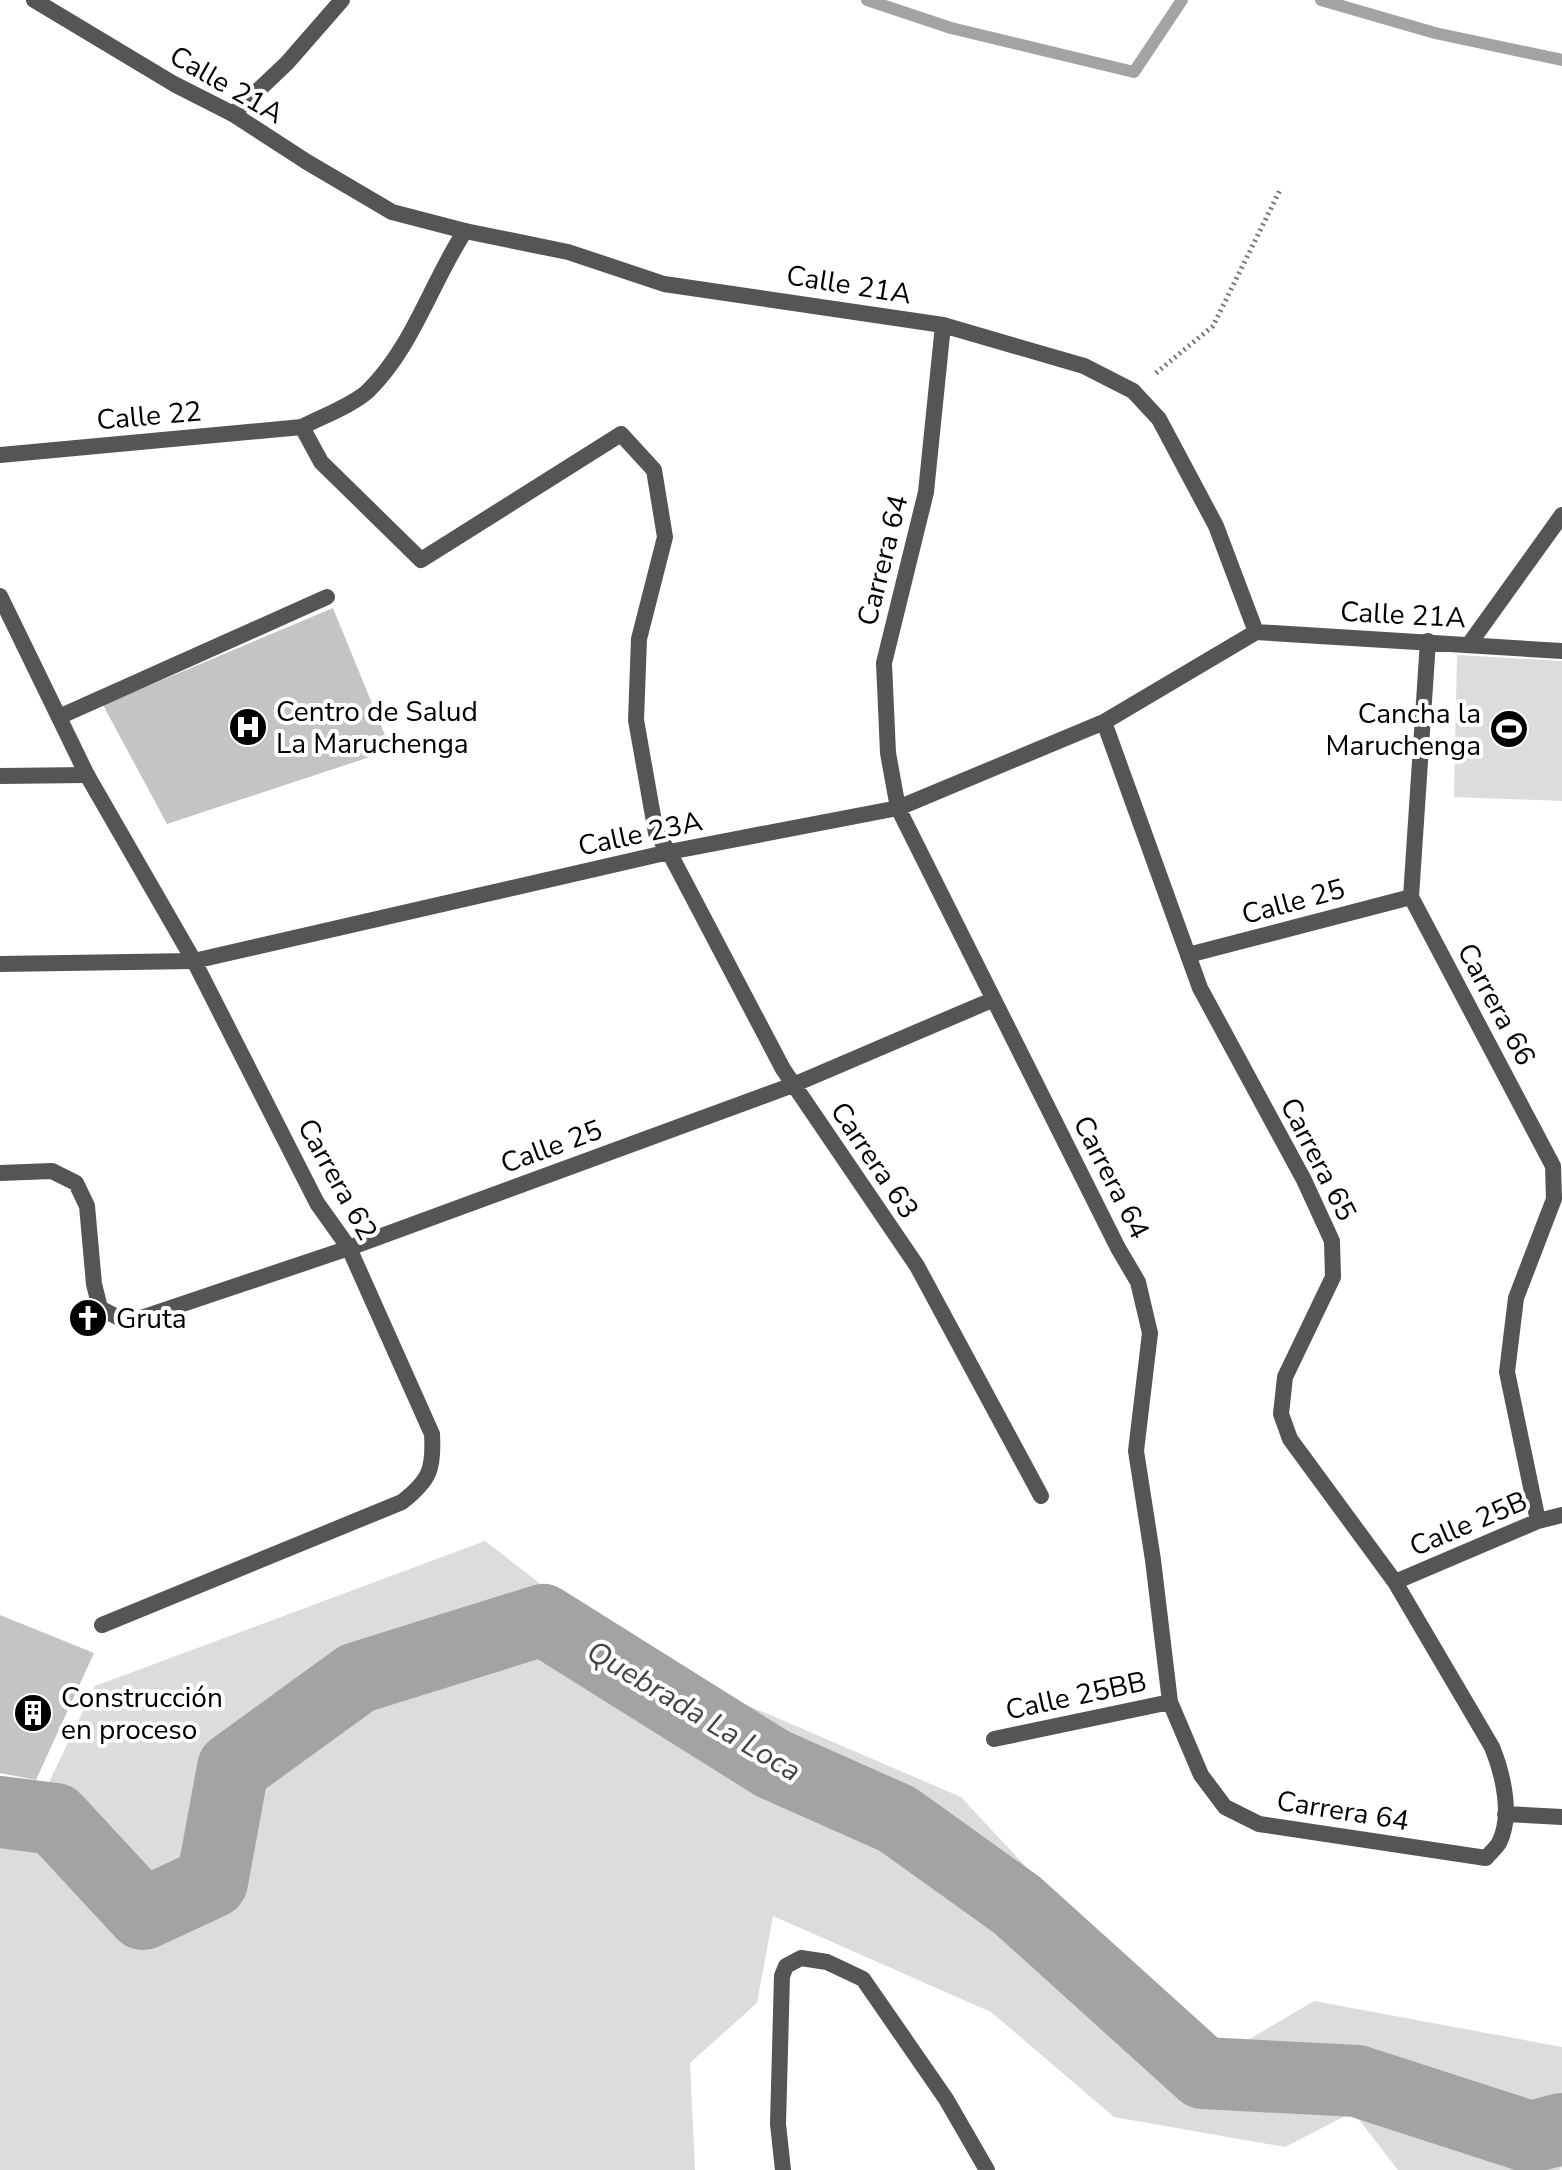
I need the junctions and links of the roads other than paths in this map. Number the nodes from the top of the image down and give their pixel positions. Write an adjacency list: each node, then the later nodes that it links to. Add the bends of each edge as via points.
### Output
1 (34, 0): 3 (street, Calle 21A)
2 (342, 0): 3 (street)
3 (233, 114): 4 (street, Calle 21A, via 392,212)
4 (465, 231): 5 (street, Calle 21A, via 568,252 664,284); 6 (street, via 387,368 366,393)
5 (943, 325): 11 (street, Calle 21A, via 1084,366 1133,391 1159,419 1209,513); 19 (street, Carrera 64, via 926,492 884,663 888,753)
6 (302, 427): 7 (street, Calle 22); 20 (street, Carrera 63, via 321,462 421,560 621,434 654,470 665,537 639,639 636,720 656,833)
7 (0, 455)
8 (1562, 515): 13 (street)
9 (0, 596): 15 (street, Carrera 62)
10 (327, 597): 15 (street)
11 (1256, 632): 12 (street, Calle 21A); 16 (street, Calle 23A)
12 (1428, 641): 13 (street, Calle 21A); 21 (street)
13 (1470, 643): 14 (street, Calle 21A)
14 (1562, 651)
15 (61, 716): 17 (street, Carrera 62)
16 (1104, 722): 19 (street, Calle 23A); 22 (street, Carrera 65)
17 (87, 775): 18 (street); 23 (street, Carrera 62)
18 (0, 776)
19 (898, 808): 20 (street, Calle 23A); 25 (street, Carrera 64)
20 (669, 852): 23 (street, Calle 23A); 26 (street, Carrera 63)
21 (1411, 897): 22 (street, Calle 25); 31 (street, Carrera 66, via 1553,1166 1554,1199 1516,1298 1507,1372)
22 (1188, 955): 32 (street, Carrera 65, via 1200,988 1332,1241 1333,1277 1285,1377 1281,1414 1290,1439)
23 (194, 961): 24 (street, Calle 23A); 28 (street, Carrera 62, via 317,1203)
24 (0, 964)
25 (992, 1000): 26 (street, Calle 25); 34 (street, Carrera 64, via 1138,1282 1150,1333 1136,1451)
26 (793, 1085): 28 (street, Calle 25); 29 (street, Carrera 63, via 917,1266)
27 (0, 1173): 28 (street, Calle 25, via 52,1171 76,1183 87,1206 100,1308 119,1318 135,1320)
28 (349, 1248): 33 (street, Carrera 62, via 432,1434 434,1464 421,1487 402,1502)
29 (1041, 1496)
30 (1562, 1515): 31 (street, Calle 25B)
31 (1538, 1521): 32 (street, Calle 25B)
32 (1395, 1582): 36 (street, Carrera 65, via 1492,1747 1501,1769)
33 (102, 1625)
34 (1170, 1702): 35 (street, Calle 25BB); 38 (street, Carrera 64, via 1201,1775 1225,1807 1259,1824)
35 (994, 1739)
36 (1505, 1814): 37 (street); 38 (street, Carrera 65, via 1499,1842)
37 (1562, 1817)
38 (1486, 1858)
39 (783, 2170): 40 (street, via 778,2124 782,1976 786,1966 801,1958 827,1962 863,1979 946,2099)
40 (987, 2170)

